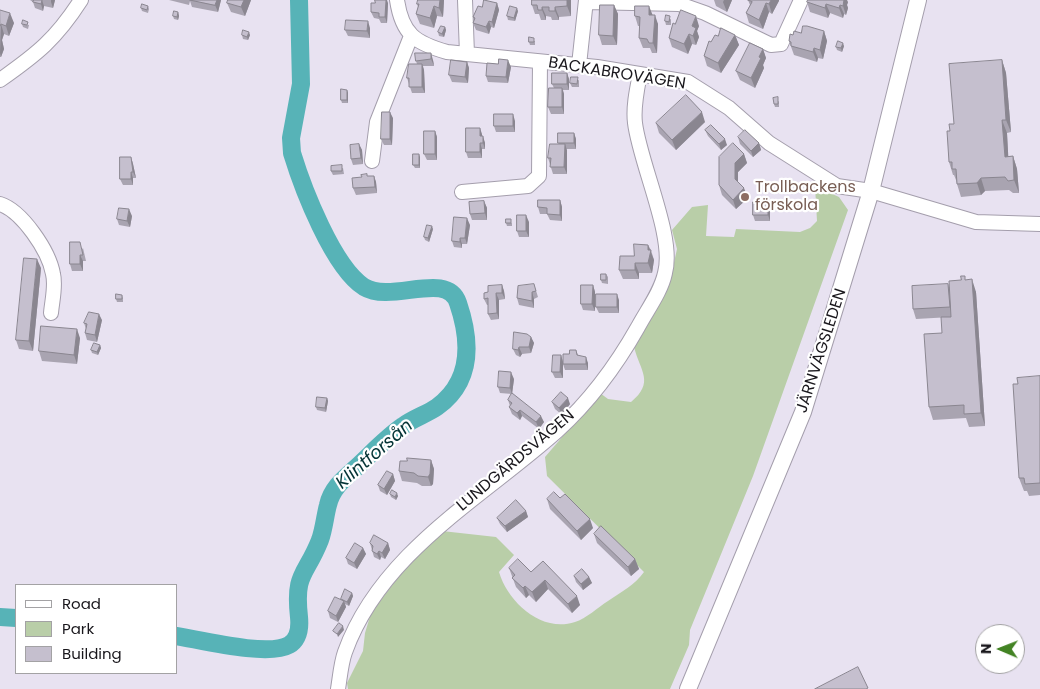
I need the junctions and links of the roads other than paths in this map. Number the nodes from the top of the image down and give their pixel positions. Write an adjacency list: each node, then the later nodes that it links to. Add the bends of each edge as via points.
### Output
1 (81, 0): 12 (street, via 48,44)
2 (397, 0): 7 (street, via 402,23)
3 (465, 0): 8 (street)
4 (801, 0): 6 (street, via 781,44 771,46 705,13 679,4)
5 (918, 0): 14 (main road, JÄRNVÄGSLEDEN)
6 (586, 1): 10 (street)
7 (411, 36): 8 (street, BACKABROVÄGEN, via 431,48); 13 (street, via 377,122)
8 (467, 54): 9 (street, BACKABROVÄGEN)
9 (540, 62): 10 (street, BACKABROVÄGEN); 15 (street, BACKABROVÄGEN, via 539,176 528,186)
10 (579, 65): 11 (street, BACKABROVÄGEN)
11 (640, 74): 14 (street, BACKABROVÄGEN, via 688,82 730,108 769,143 837,186); 19 (street, LUNDGÄRDSVÄGEN, via 634,120 667,249 666,273 655,297 602,384 558,430 430,534 378,593 355,629 344,654)
12 (0, 80)
13 (372, 161)
14 (871, 191): 17 (street, BACKABROVÄGEN, via 976,222); 20 (main road, JÄRNVÄGSLEDEN, via 803,412)
15 (462, 192)
16 (0, 204): 18 (street, via 18,214 30,226 45,255 53,274)
17 (1040, 224)
18 (51, 313)
19 (338, 689)
20 (688, 689)

